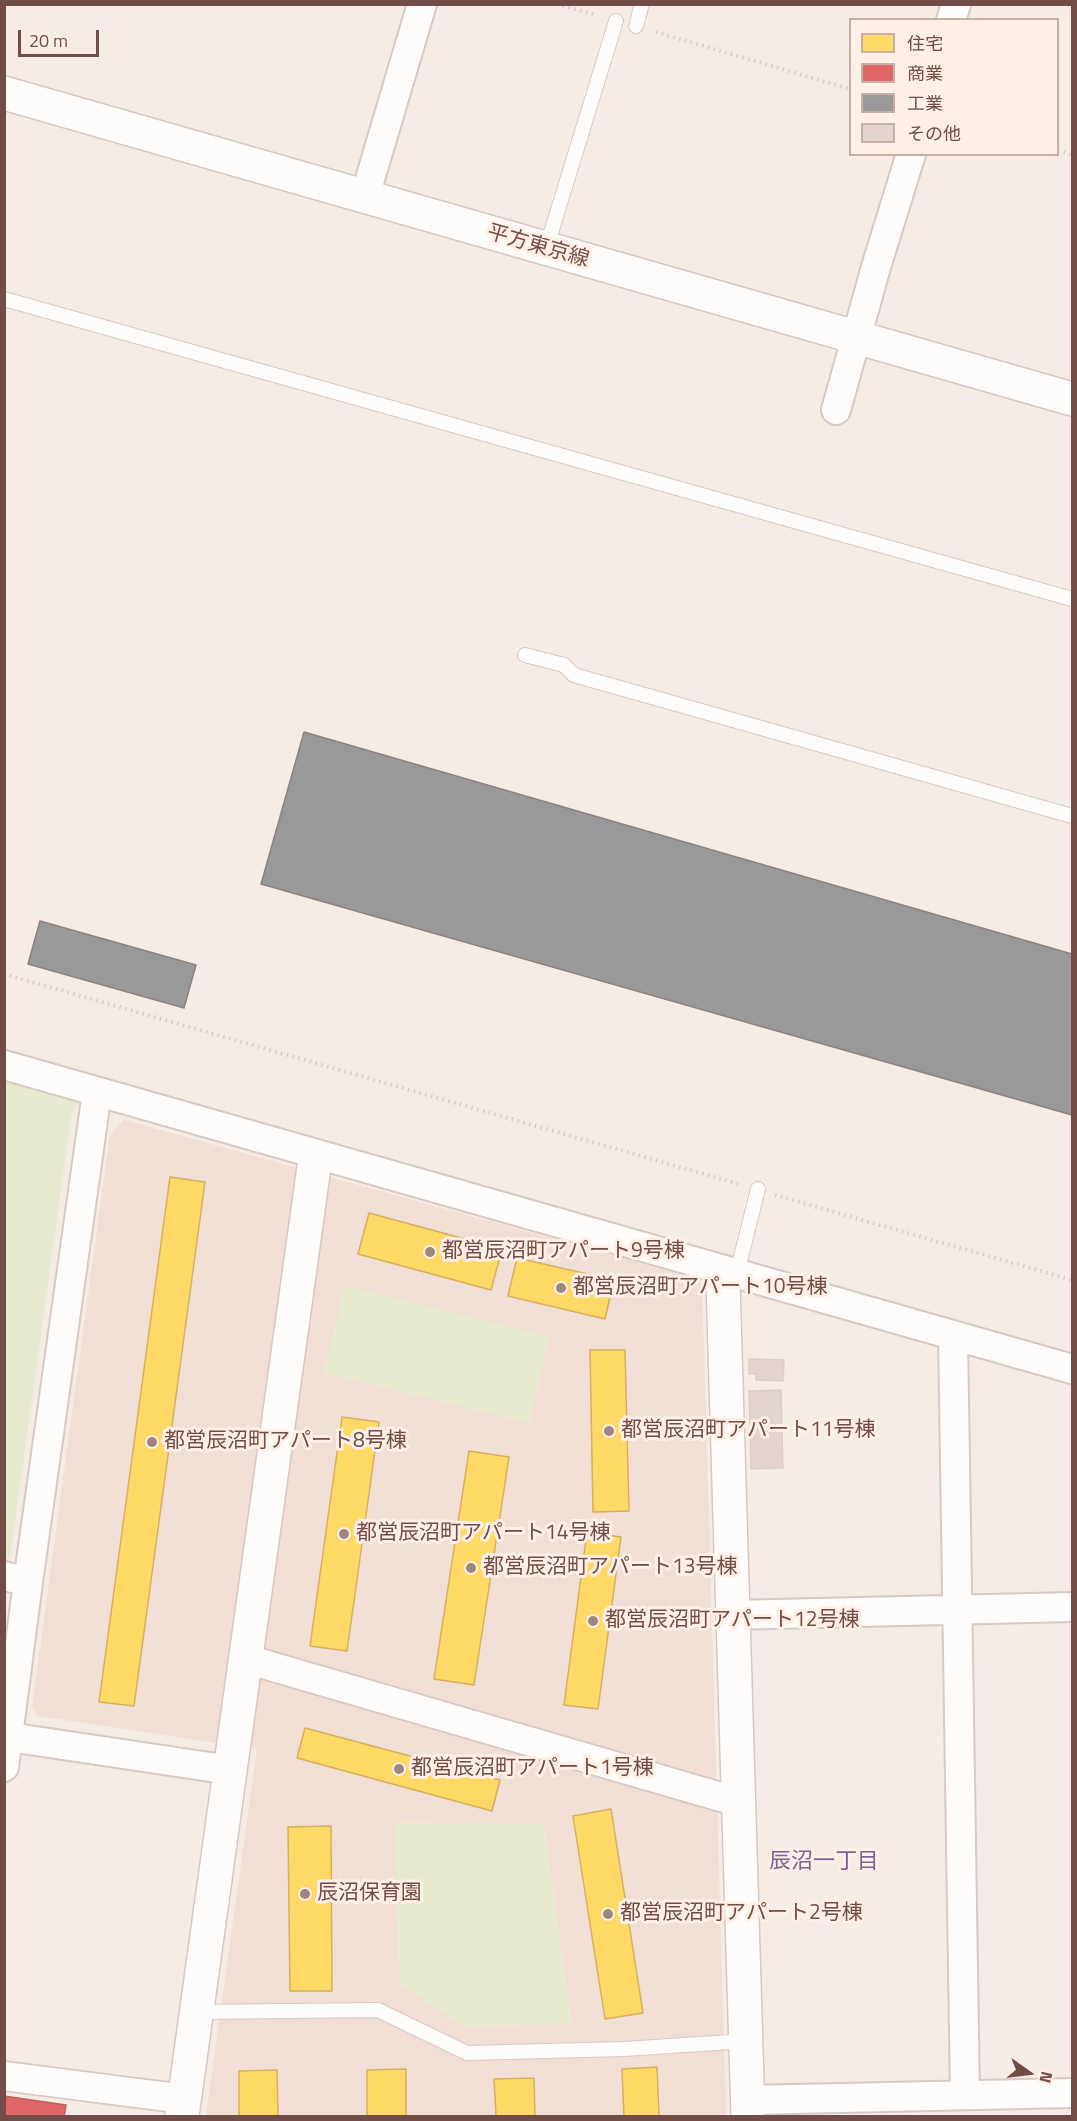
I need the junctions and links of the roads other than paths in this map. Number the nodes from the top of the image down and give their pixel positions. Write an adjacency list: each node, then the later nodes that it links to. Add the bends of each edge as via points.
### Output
1 (422, 4): 7 (street)
2 (642, 4): 4 (lane)
3 (616, 21): 8 (lane)
4 (636, 26)
5 (4, 93): 7 (street, 平方東京線)
6 (910, 156): 10 (street)
7 (365, 196): 8 (street, 平方東京線)
8 (546, 249): 10 (street, 平方東京線)
9 (4, 299): 13 (lane)
10 (856, 338): 11 (street, 平方東京線); 12 (street)
11 (1072, 399)
12 (836, 410)
13 (1072, 599)
14 (525, 655): 15 (lane, via 564,666 574,675)
15 (1072, 816)
16 (4, 1065): 17 (street)
17 (97, 1092): 18 (street); 23 (street)
18 (315, 1160): 20 (street); 27 (street)
19 (758, 1190): 20 (lane)
20 (727, 1275): 21 (street); 26 (street)
21 (953, 1335): 22 (street); 25 (street)
22 (1072, 1369)
23 (16, 1579): 28 (street)
24 (1072, 1607): 25 (street)
25 (956, 1610): 26 (street); 36 (street)
26 (733, 1615): 31 (street)
27 (246, 1659): 30 (street); 31 (street)
28 (9, 1737): 29 (street); 30 (street)
29 (4, 1767)
30 (230, 1770): 32 (street)
31 (738, 1802): 33 (street)
32 (196, 2012): 33 (lane, via 378,2010 467,2053); 37 (street)
33 (746, 2041): 38 (street)
34 (4, 2076): 37 (street)
35 (1072, 2093): 36 (street)
36 (965, 2095): 38 (street)
37 (183, 2108)
38 (747, 2108)

